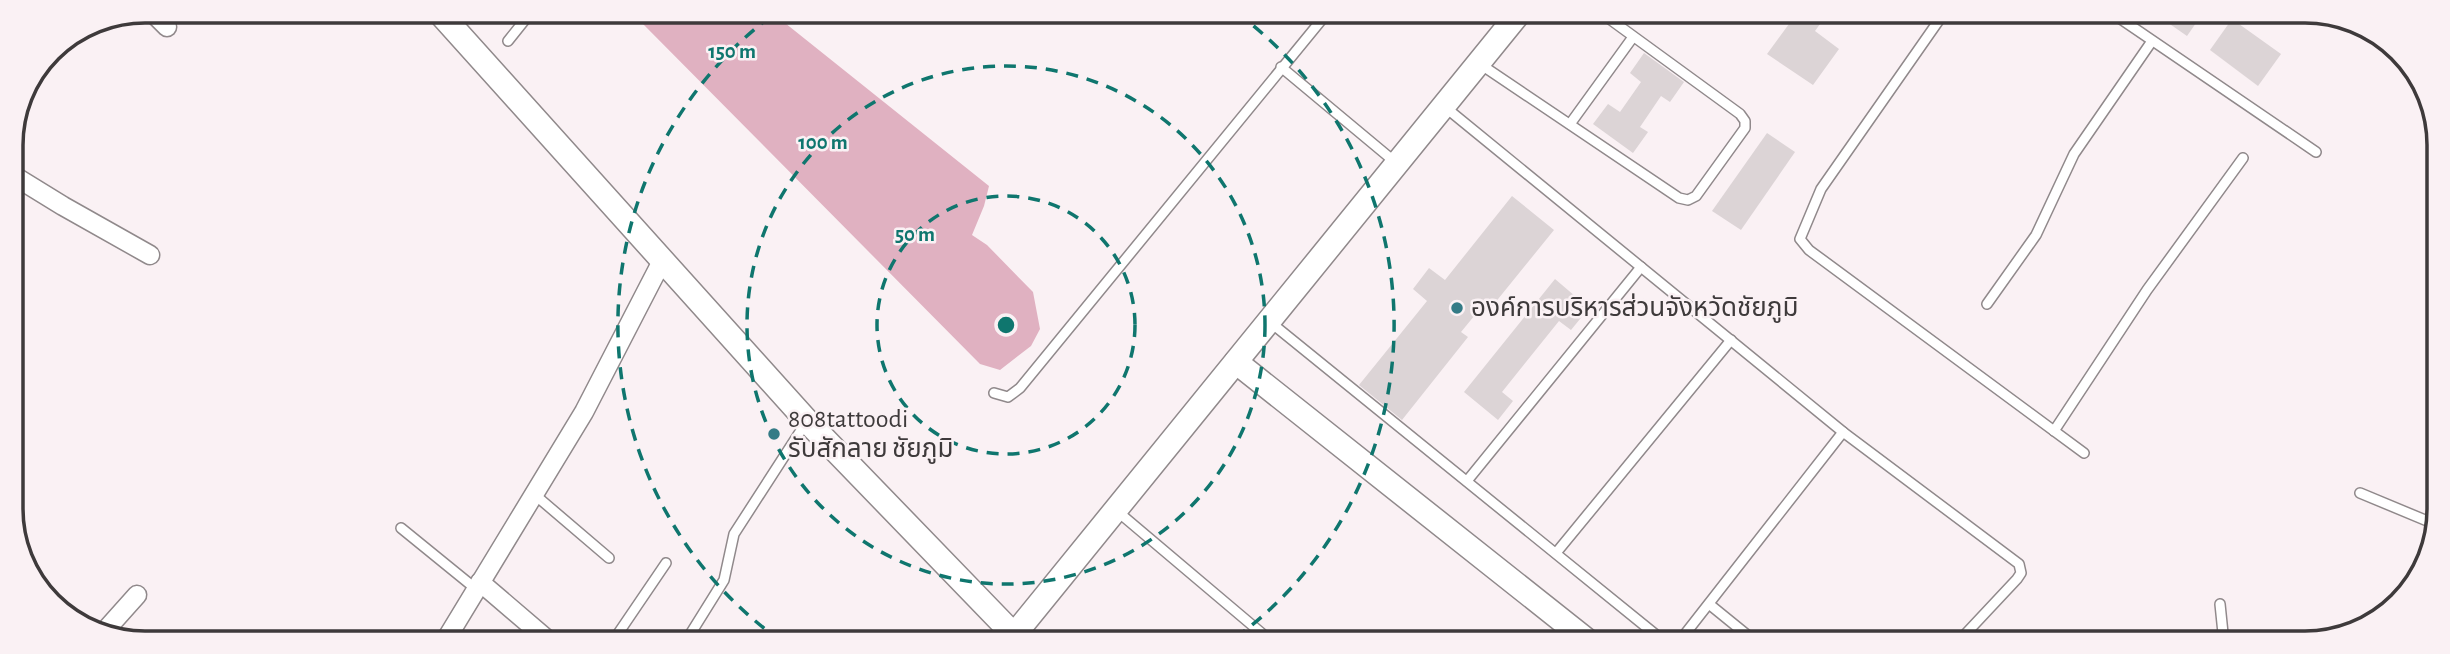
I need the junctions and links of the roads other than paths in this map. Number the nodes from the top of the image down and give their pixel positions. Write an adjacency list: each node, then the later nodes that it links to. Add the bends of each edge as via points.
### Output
1 (162, 23): 9 (street)
2 (449, 23): 22 (street)
3 (522, 23): 11 (lane)
4 (1318, 23): 14 (lane)
5 (1511, 23): 13 (street)
6 (1615, 23): 10 (lane)
7 (1937, 23): 30 (lane, via 1821,189 1800,239)
8 (2126, 23): 12 (lane)
9 (166, 27)
10 (1633, 37): 16 (lane); 16 (lane, via 1745,121 1745,128 1696,196 1679,198)
11 (508, 41)
12 (2152, 41): 17 (lane); 24 (lane, via 2074,155 2036,235)
13 (1479, 63): 15 (street); 16 (lane)
14 (1280, 67): 19 (lane); 28 (lane, via 1020,388 1008,397)
15 (1444, 106): 19 (street); 23 (lane)
16 (1570, 124)
17 (2316, 152)
18 (2243, 158): 30 (lane, via 2147,290)
19 (1397, 164): 25 (street)
20 (23, 182): 21 (street)
21 (150, 255)
22 (662, 261): 29 (street); 35 (street, via 584,412)
23 (1641, 267): 26 (lane); 33 (lane)
24 (1987, 304)
25 (1269, 321): 27 (street); 33 (lane)
26 (1731, 340): 31 (lane); 39 (lane)
27 (1236, 362): 36 (street); 54 (street)
28 (994, 393)
29 (807, 421): 50 (lane, via 734,534 724,580); 51 (street)
30 (2054, 431): 32 (lane)
31 (1843, 432): 44 (lane); 58 (lane, via 2020,564 2017,579)
32 (2084, 453)
33 (1467, 481): 39 (lane)
34 (2360, 493): 37 (lane)
35 (534, 494): 40 (lane); 42 (street)
36 (1115, 510): 52 (street); 53 (lane)
37 (2426, 520)
38 (401, 528): 42 (lane)
39 (1556, 553): 55 (lane)
40 (609, 558)
41 (666, 563): 49 (lane)
42 (478, 585): 47 (street); 48 (street)
43 (137, 595): 46 (street)
44 (1709, 604): 56 (lane); 57 (lane)
45 (2220, 604): 59 (lane)
46 (110, 626)
47 (451, 631)
48 (536, 631)
49 (620, 631)
50 (692, 631)
51 (1010, 631)
52 (1022, 631)
53 (1259, 631)
54 (1575, 631)
55 (1651, 631)
56 (1688, 631)
57 (1742, 631)
58 (1968, 631)
59 (2223, 631)

